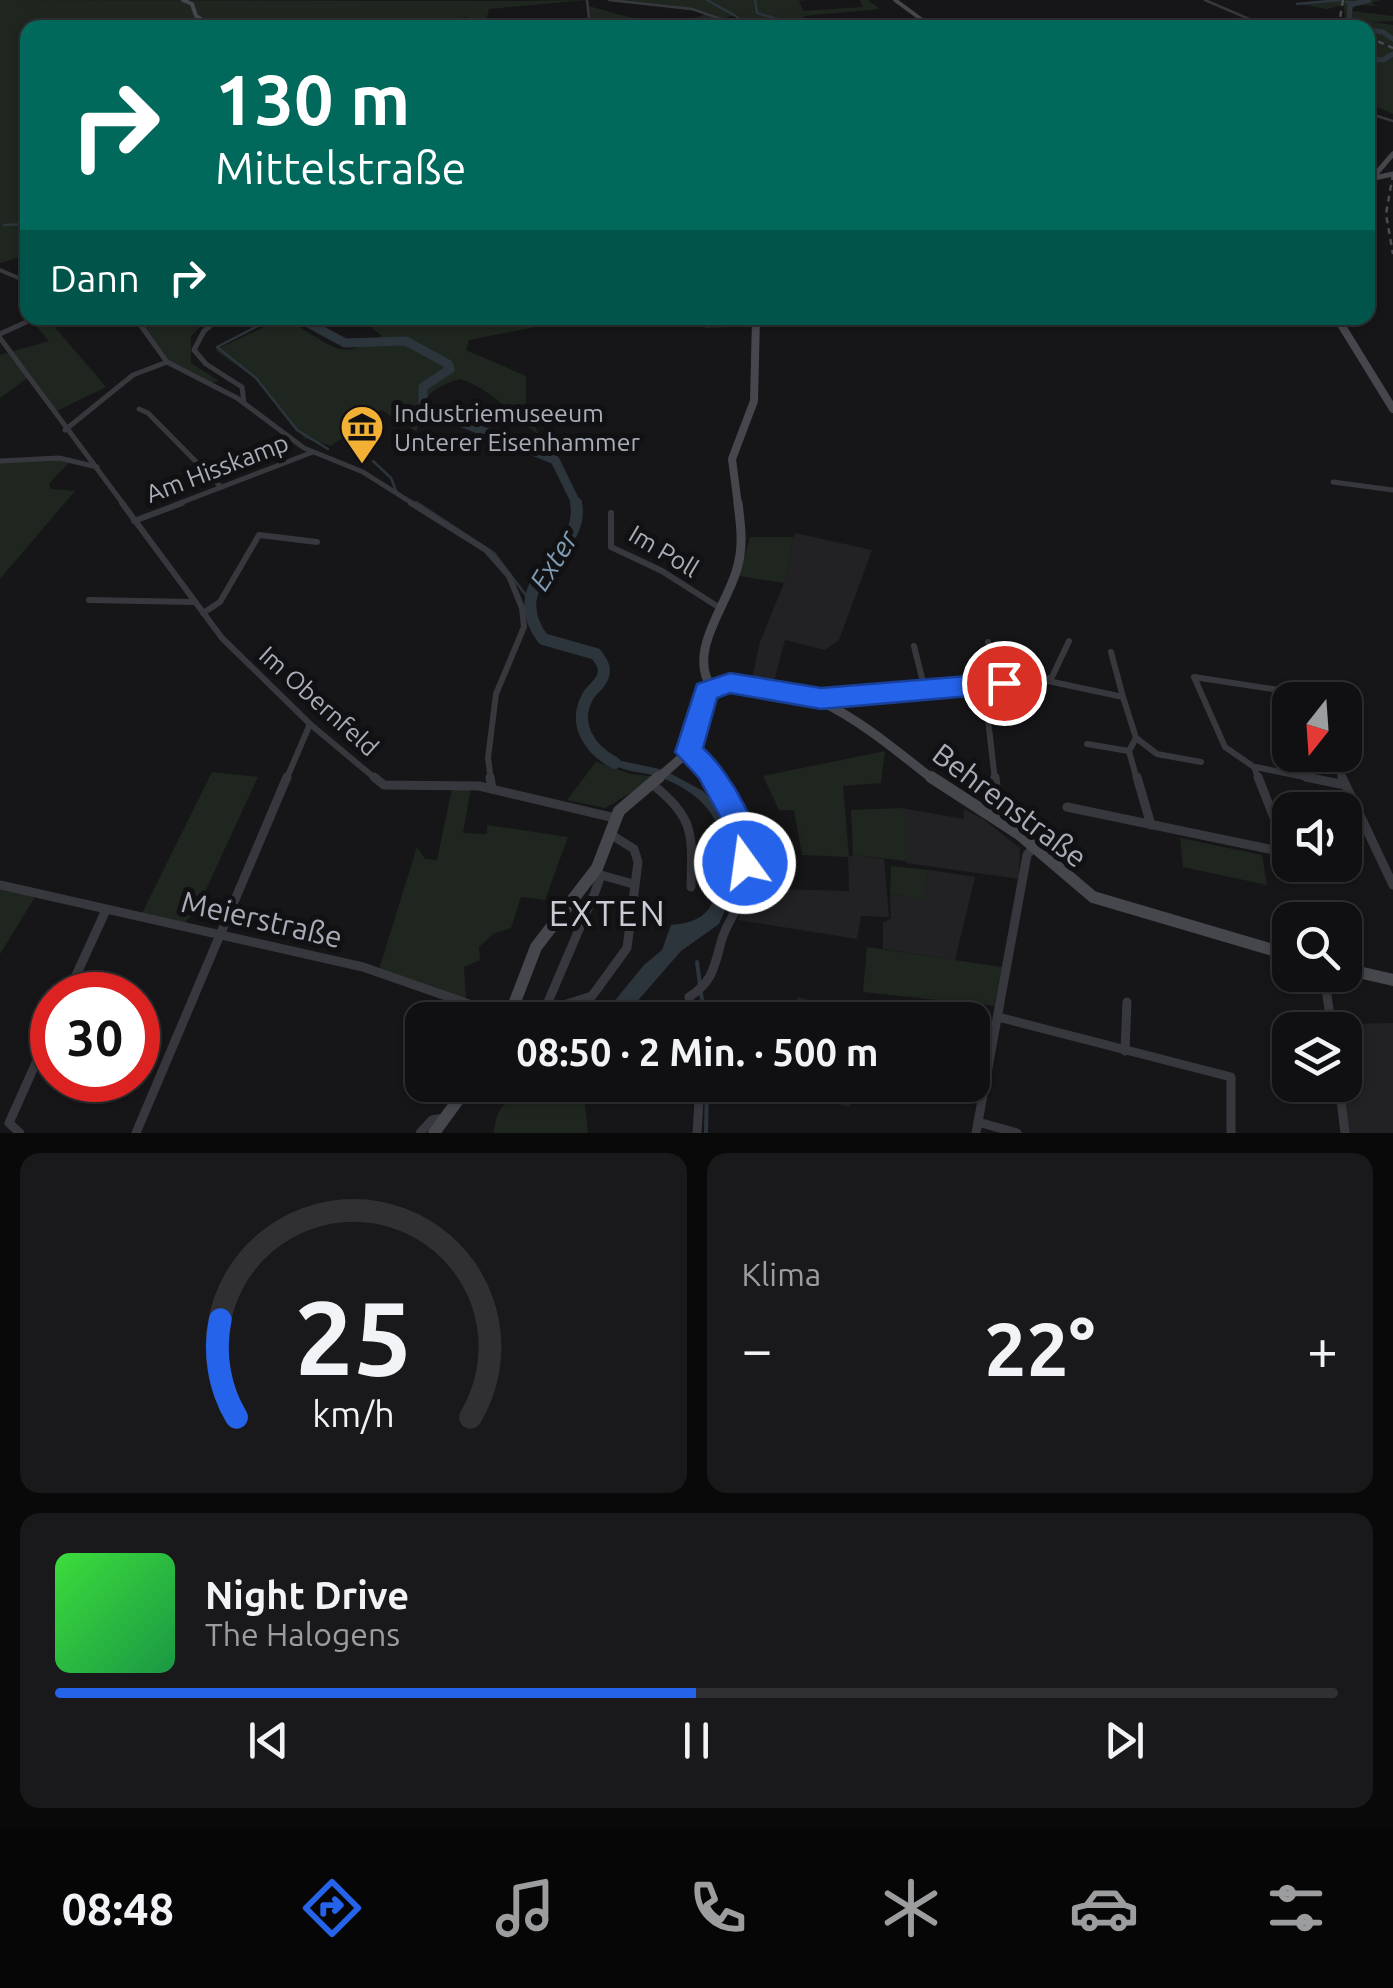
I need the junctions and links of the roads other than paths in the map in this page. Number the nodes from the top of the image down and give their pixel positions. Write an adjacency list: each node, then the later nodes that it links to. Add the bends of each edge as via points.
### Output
1 (184, 0): 5 (main road)
2 (610, 0): 6 (street, via 692,9)
3 (895, 0): 7 (main road)
4 (1205, 0): 8 (street)
5 (202, 20)
6 (724, 20)
7 (922, 20)
8 (1251, 20)
9 (1393, 154): 10 (main road)
10 (1377, 171): 11 (main road); 12 (main road)
11 (1375, 174)
12 (1393, 174)
13 (141, 325): 18 (street)
14 (211, 325): 19 (street, via 196,336 193,349 198,360 242,387)
15 (756, 325): 34 (main road, via 752,414 732,460 743,540)
16 (1341, 325): 20 (main road)
17 (0, 336): 22 (street, Im Obernfeld)
18 (167, 362): 19 (street); 22 (street, via 132,375)
19 (244, 403): 23 (street)
20 (1393, 409)
21 (139, 410): 27 (street)
22 (65, 430): 25 (street, Im Obernfeld)
23 (314, 452): 27 (street, Am Hisskamp); 58 (street, via 363,472 442,521 486,550 509,576 524,626 496,694 488,758)
24 (0, 460): 25 (street, via 59,458)
25 (98, 467): 30 (street, Im Obernfeld)
26 (1332, 482): 28 (street)
27 (221, 487): 30 (street, Am Hisskamp)
28 (1393, 490)
29 (611, 513): 34 (street, Im Poll, via 611,548)
30 (134, 521): 33 (street, Im Obernfeld)
31 (318, 542): 35 (street, via 259,536 220,602)
32 (89, 600): 33 (street)
33 (194, 602): 35 (street, Im Obernfeld)
34 (721, 609): 43 (main road, via 702,657 702,674)
35 (203, 613): 48 (street, Im Obernfeld)
36 (1069, 641): 40 (street)
37 (988, 642): 41 (street)
38 (914, 646): 45 (street)
39 (1111, 652): 46 (street)
40 (1046, 680): 41 (street); 46 (street)
41 (1004, 683): 42 (street)
42 (984, 685): 45 (street); 60 (street)
43 (712, 688): 47 (main road, Behrenstraße, via 736,684); 51 (main road, via 702,698)
44 (1272, 689): 54 (street, via 1194,677 1225,747)
45 (925, 690): 47 (street)
46 (1124, 697): 49 (street)
47 (821, 698): 60 (main road, Behrenstraße)
48 (310, 724): 58 (street, Im Obernfeld, via 384,784); 71 (street)
49 (1136, 738): 52 (street); 53 (street, via 1156,754)
50 (1087, 744): 52 (street)
51 (688, 752): 56 (main road); 80 (street, via 708,770 746,850 740,900 722,935 714,973)
52 (1129, 752): 62 (street)
53 (1201, 762)
54 (1254, 767): 57 (street); 62 (street, via 1288,853)
55 (1339, 772): 57 (street)
56 (654, 784): 61 (main road); 69 (street, via 685,810 691,824)
57 (1345, 785): 67 (street)
58 (492, 789): 61 (street, Im Obernfeld)
59 (1067, 808): 62 (street)
60 (994, 818): 64 (main road, Behrenstraße)
61 (616, 819): 63 (main road)
62 (1151, 825)
63 (610, 834): 65 (main road); 66 (street, via 634,848)
64 (1034, 848): 72 (main road, Behrenstraße, via 1109,904); 82 (street, via 1027,855)
65 (598, 874): 66 (street); 77 (main road, via 548,926); 78 (street)
66 (634, 884): 79 (street, via 627,948 592,996)
67 (1393, 885)
68 (0, 886): 70 (street, Meierstraße)
69 (692, 887)
70 (106, 910): 71 (street, Meierstraße); 73 (street)
71 (220, 936): 76 (street, Meierstraße, via 363,968); 91 (street)
72 (1272, 950)
73 (78, 972)
74 (1362, 973): 75 (main road)
75 (1393, 980)
76 (460, 1002)
77 (515, 1002)
78 (547, 1002)
79 (571, 1002)
80 (690, 1002)
81 (1127, 1002): 83 (street)
82 (998, 1017): 83 (street); 89 (street)
83 (1125, 1051): 96 (street, via 1231,1077)
84 (30, 1077): 90 (street, via 9,1124)
85 (457, 1102): 88 (main road)
86 (699, 1102): 94 (street)
87 (1341, 1102): 97 (street)
88 (445, 1118): 92 (street); 93 (main road)
89 (978, 1128): 95 (street)
90 (20, 1133)
91 (136, 1133)
92 (420, 1133)
93 (434, 1133)
94 (697, 1133)
95 (1017, 1133)
96 (1232, 1133)
97 (1345, 1133)

